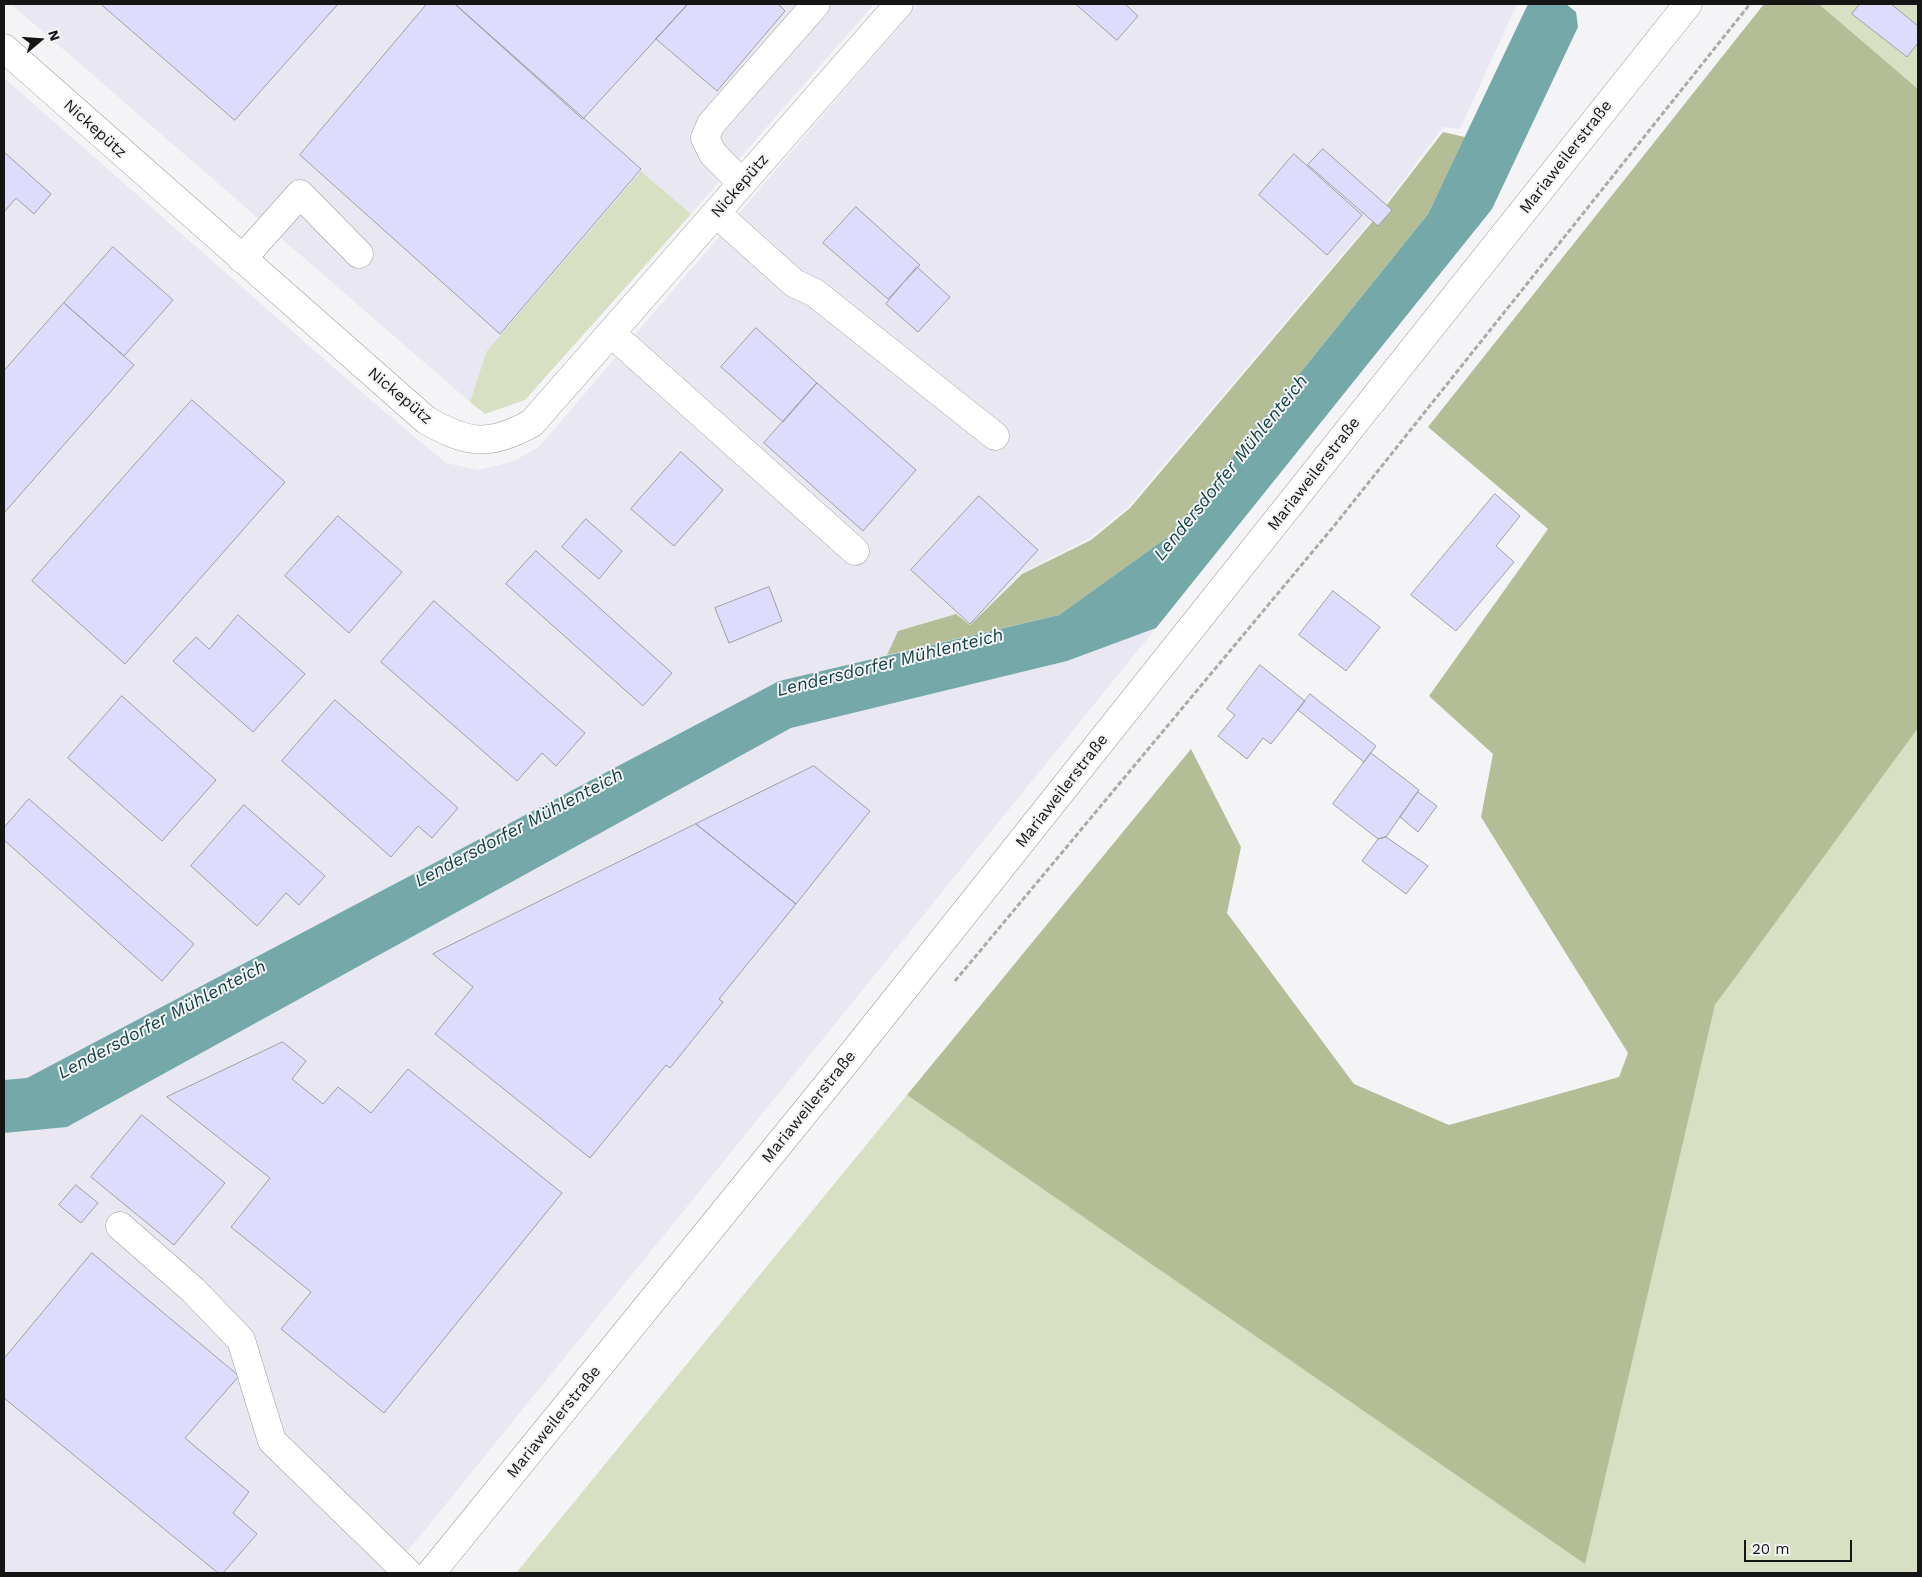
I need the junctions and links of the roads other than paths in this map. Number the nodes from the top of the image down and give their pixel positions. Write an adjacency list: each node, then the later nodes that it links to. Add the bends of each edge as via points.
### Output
1 (816, 4): 5 (main road, via 711,124 705,138 713,154)
2 (899, 4): 5 (main road, Nickepütz)
3 (1683, 6): 14 (main road, Mariaweilerstraße, via 856,1050)
4 (4, 48): 8 (main road, Nickepütz)
5 (742, 183): 6 (main road, Nickepütz)
6 (716, 213): 9 (main road, Nickepütz); 10 (main road, via 794,283 815,293)
7 (360, 254): 8 (main road, via 300,194)
8 (242, 259): 9 (main road, Nickepütz, via 426,420 452,435 486,441 511,435 532,423)
9 (611, 333): 11 (main road)
10 (995, 436)
11 (855, 551)
12 (120, 1226): 13 (main road, via 193,1290 241,1340 272,1441)
13 (408, 1573)
14 (431, 1573)

